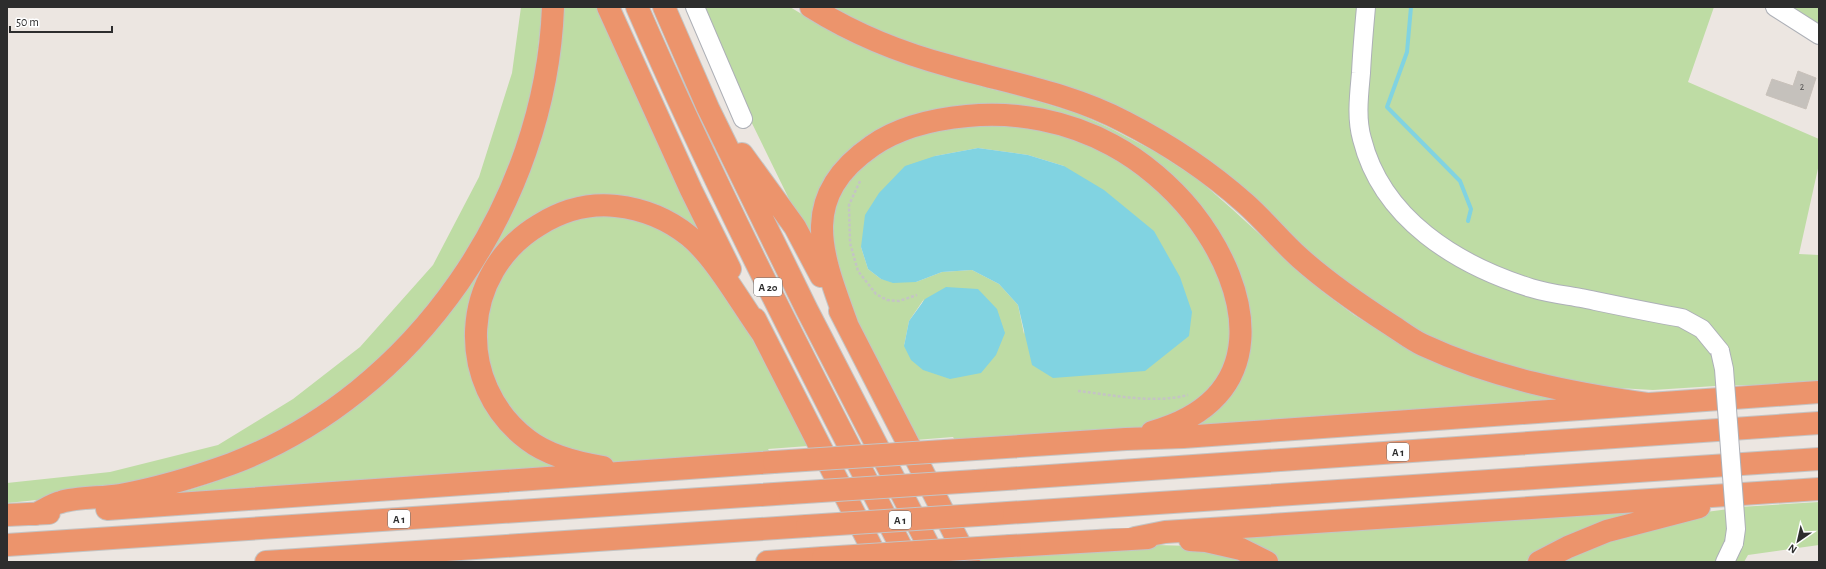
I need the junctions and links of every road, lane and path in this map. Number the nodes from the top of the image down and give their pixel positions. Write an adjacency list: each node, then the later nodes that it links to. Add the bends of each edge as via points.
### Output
1 (553, 7): 26 (highway, via 542,91 533,127 511,190 478,253 460,281 394,358 372,379 329,411 278,444 180,481 121,495 61,502)
2 (608, 7): 15 (highway, via 691,190)
3 (637, 7): 33 (highway, A 20, via 715,179)
4 (664, 7): 10 (highway, A 20)
5 (695, 7): 11 (street)
6 (811, 7): 19 (highway, via 873,40 911,55 1078,102 1124,122 1208,173 1247,205 1301,258 1362,307 1421,344 1479,369 1587,396)
7 (1366, 7): 38 (street, bridge, via 1358,108 1362,139 1371,166 1383,189 1402,214 1426,236 1461,260 1497,277 1532,289 1682,318 1702,329 1720,351 1725,377 1736,529 1734,543)
8 (1775, 7): 9 (street)
9 (1819, 35)
10 (708, 108): 14 (highway, via 795,227); 34 (highway, A 20, via 807,310)
11 (744, 119)
12 (862, 176): 13 (path, via 849,204 850,243 858,270 876,294 887,300 899,301)
13 (917, 295)
14 (847, 324): 21 (highway, via 825,262 822,223 826,200 834,182 858,155 877,142 904,130 928,122 978,114 1011,115 1078,129 1113,145 1144,166 1172,190 1192,212 1221,258 1240,316 1239,351 1234,368 1226,384 1210,404 1178,423); 35 (highway)
15 (762, 333): 23 (highway, via 710,258 690,236 670,222 650,213 605,205 577,208 551,217 532,228 506,251 481,294 475,326 479,364 485,384 501,414 528,441 551,453 575,462); 32 (highway)
16 (1078, 391): 18 (path, via 1172,399)
17 (1819, 392): 19 (highway)
18 (1191, 394)
19 (1647, 404): 21 (highway, via 1191,437)
20 (1819, 423): 29 (highway, A 1, bridge)
21 (1126, 439): 23 (highway, bridge)
22 (1819, 459): 30 (highway, A 1, bridge)
23 (632, 471): 26 (highway)
24 (1819, 489): 25 (highway)
25 (1746, 494): 28 (highway, via 1165,532); 37 (highway, via 1607,531)
26 (36, 514): 27 (highway)
27 (7, 515)
28 (1134, 538): 31 (highway, bridge); 36 (highway, via 1206,541 1241,548)
29 (7, 545)
30 (266, 562)
31 (768, 562)
32 (879, 562)
33 (909, 562)
34 (937, 562)
35 (969, 562)
36 (1267, 562)
37 (1539, 562)
38 (1725, 562)

